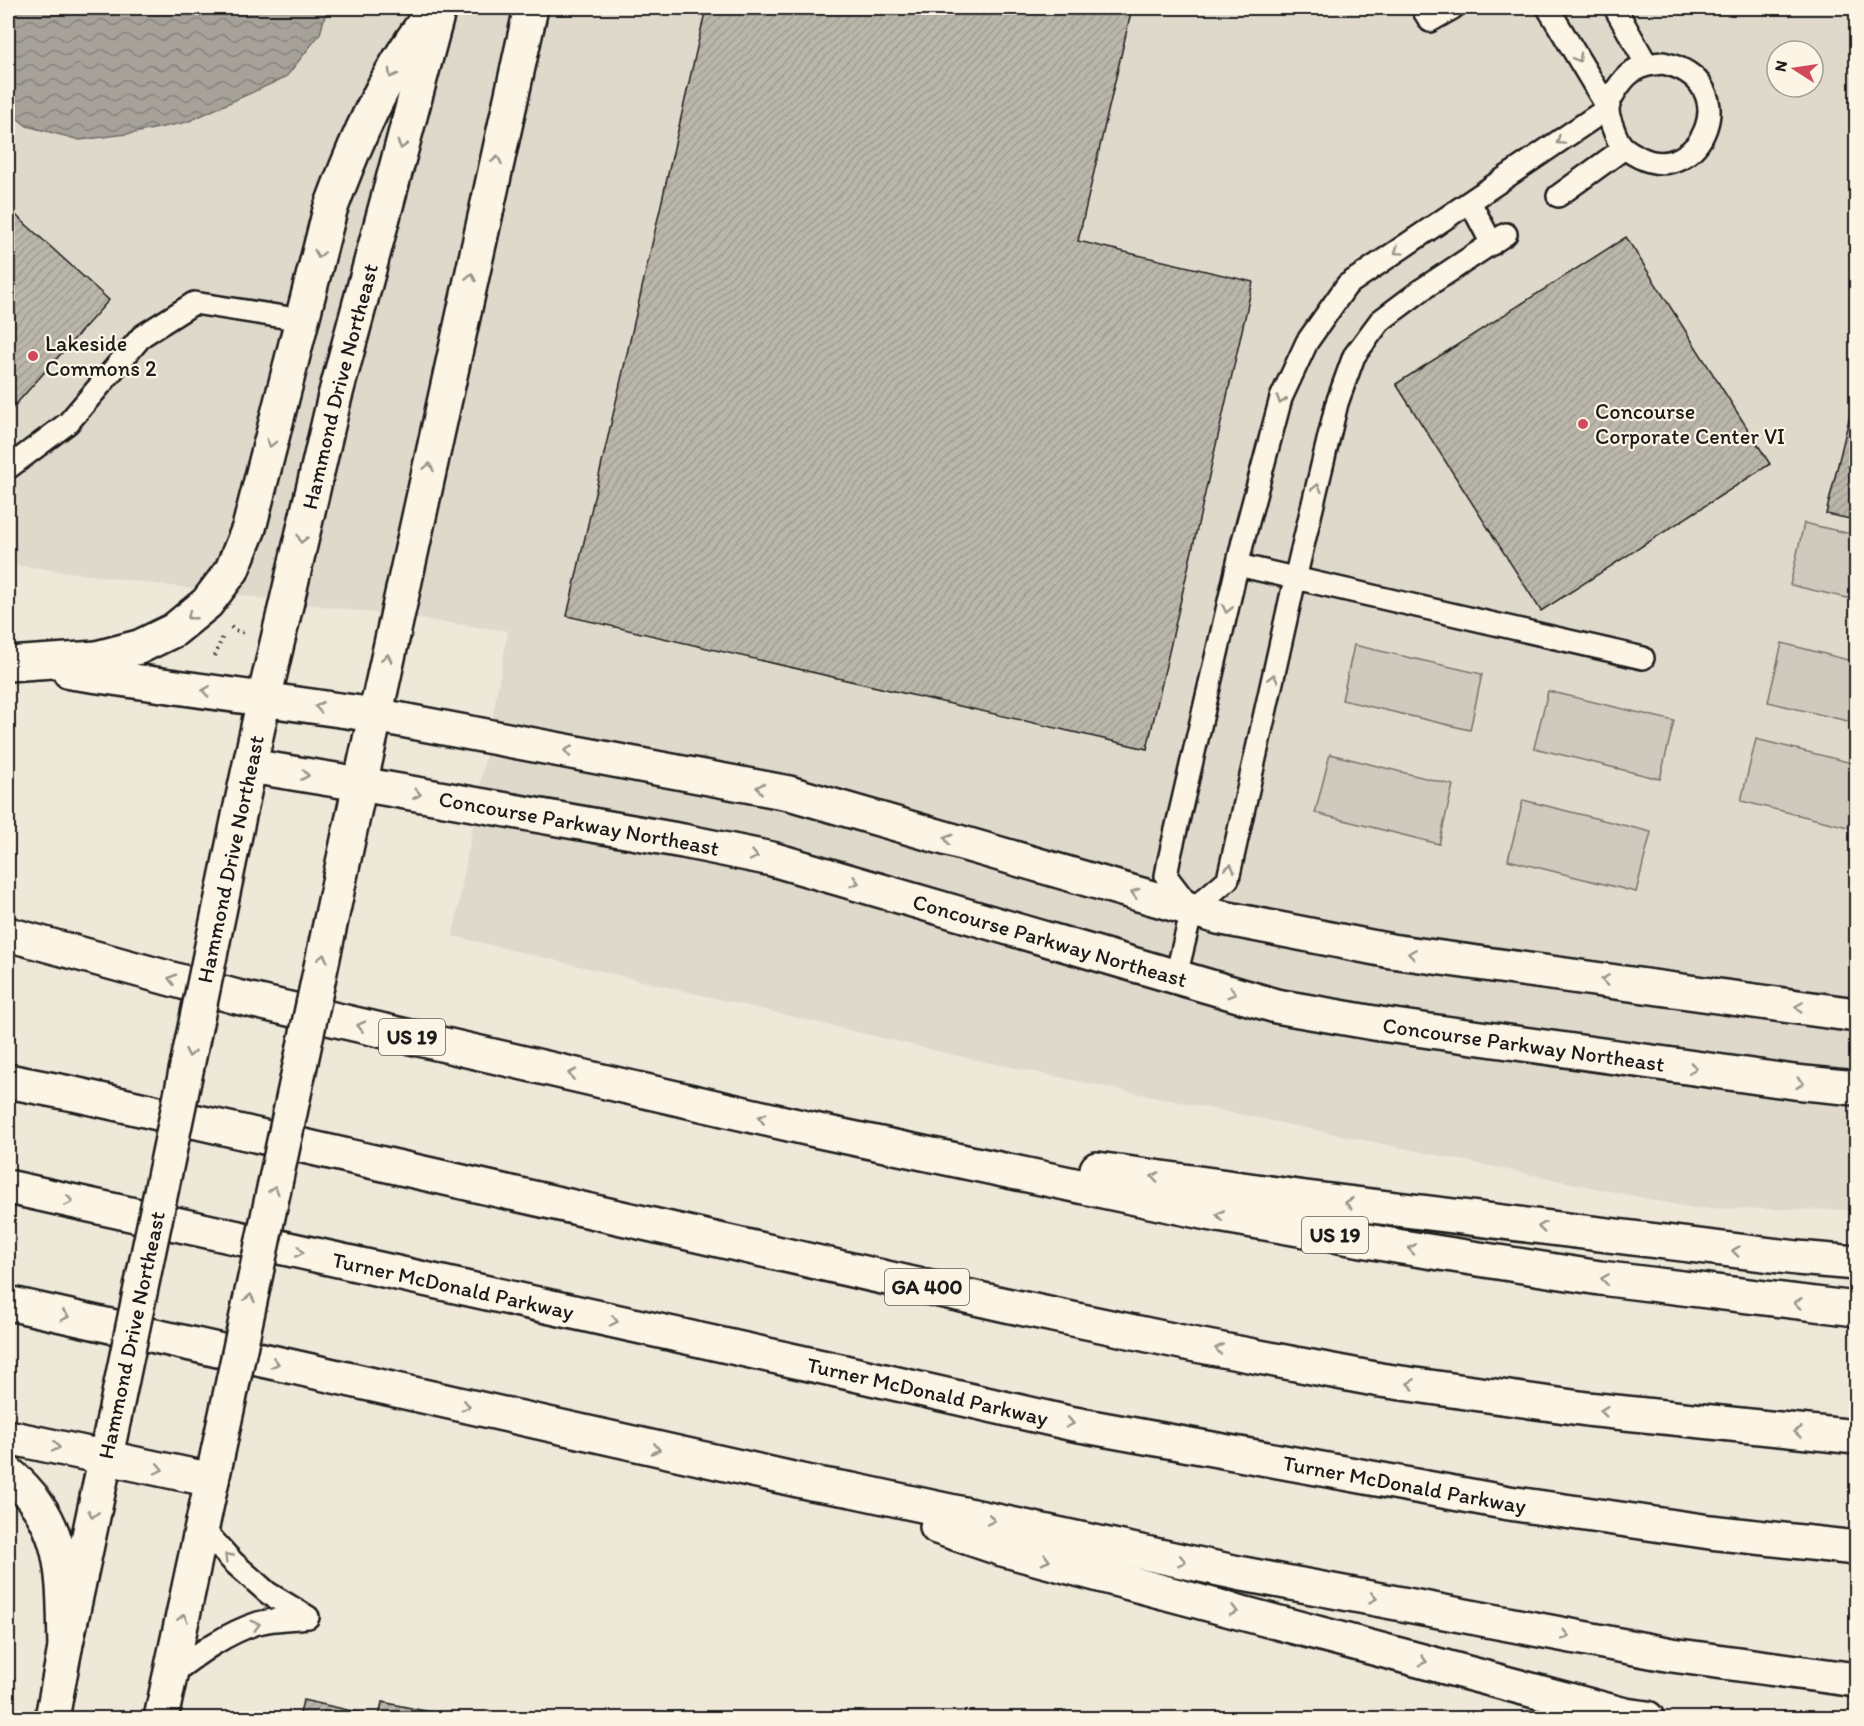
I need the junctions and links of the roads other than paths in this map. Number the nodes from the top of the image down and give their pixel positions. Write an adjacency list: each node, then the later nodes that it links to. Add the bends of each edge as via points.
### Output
1 (437, 8): 12 (main road, one-way to 12, via 402,54 348,161 330,210); 18 (main road, Hammond Drive Northeast, one-way to 18, via 334,400)
2 (531, 8): 19 (main road, one-way to 2)
3 (1422, 8): 4 (lane, via 1430,21)
4 (1453, 8)
5 (1548, 8): 8 (lane, one-way to 8)
6 (1615, 8): 7 (lane)
7 (1647, 65): 8 (lane, via 1632,71 1621,82); 9 (lane, via 1677,66 1691,74 1702,85 1709,119 1694,149 1679,158 1662,163)
8 (1608, 108): 9 (lane); 11 (lane, one-way to 11)
9 (1623, 149): 10 (lane)
10 (1558, 196)
11 (1470, 202): 14 (lane, one-way to 14, via 1347,285 1307,342 1281,398); 15 (lane, one-way to 11, via 1337,402 1354,356 1380,321 1499,239)
12 (303, 320): 13 (lane, via 194,303 142,336 68,423); 17 (main road, one-way to 17, via 249,528 232,570 207,603 174,630 139,646 97,658)
13 (8, 468)
14 (1238, 565): 15 (lane); 22 (lane, one-way to 22, via 1166,876)
15 (1295, 579): 16 (lane); 22 (lane, one-way to 15, via 1228,879)
16 (1643, 658)
17 (8, 664): 18 (main road, one-way to 17)
18 (264, 699): 19 (main road, one-way to 18); 20 (main road, Hammond Drive Northeast)
19 (375, 715): 21 (main road); 22 (main road, one-way to 19, via 789,793)
20 (250, 766): 21 (main road, Concourse Parkway Northeast, one-way to 21); 37 (main road, Hammond Drive Northeast, one-way to 37, bridge)
21 (360, 784): 24 (main road, Concourse Parkway Northeast, one-way to 24, via 772,860); 39 (main road, one-way to 21, bridge)
22 (1192, 909): 24 (lane); 25 (main road, one-way to 22, via 1392,951)
23 (8, 934): 30 (main road, US 19, one-way to 23, via 237,997)
24 (1176, 976): 28 (main road, Concourse Parkway Northeast, one-way to 28, via 1276,1006 1380,1024)
25 (1857, 1015)
26 (8, 1075): 29 (main road)
27 (8, 1081): 29 (main road, GA 400)
28 (1857, 1088)
29 (74, 1094): 36 (main road, GA 400, one-way to 29, via 1587,1409 1380,1380 1191,1344)
30 (819, 1131): 32 (main road, one-way to 30, via 1306,1198); 34 (main road, US 19, one-way to 30, via 1600,1278 1391,1245 1207,1213)
31 (8, 1187): 42 (main road, Turner McDonald Parkway, one-way to 42, via 1069,1424 1509,1503)
32 (1857, 1263)
33 (8, 1303): 40 (main road, one-way to 40)
34 (1857, 1309)
35 (8, 1437): 37 (main road, one-way to 37)
36 (1857, 1437)
37 (105, 1457): 39 (main road, one-way to 39); 43 (main road, Hammond Drive Northeast, one-way to 43)
38 (8, 1473): 43 (main road, via 34,1499 54,1537 63,1577)
39 (212, 1480): 41 (main road)
40 (811, 1483): 45 (main road, one-way to 45, via 1243,1574 1660,1653); 48 (main road, one-way to 48, via 1002,1549)
41 (202, 1528): 44 (main road, one-way to 41); 44 (lane, one-way to 41, via 233,1633 259,1623 308,1617 268,1593)
42 (1857, 1548)
43 (65, 1648): 46 (main road, Hammond Drive Northeast)
44 (170, 1675): 47 (main road)
45 (1857, 1680)
46 (52, 1719)
47 (161, 1719)
48 (1647, 1719)

